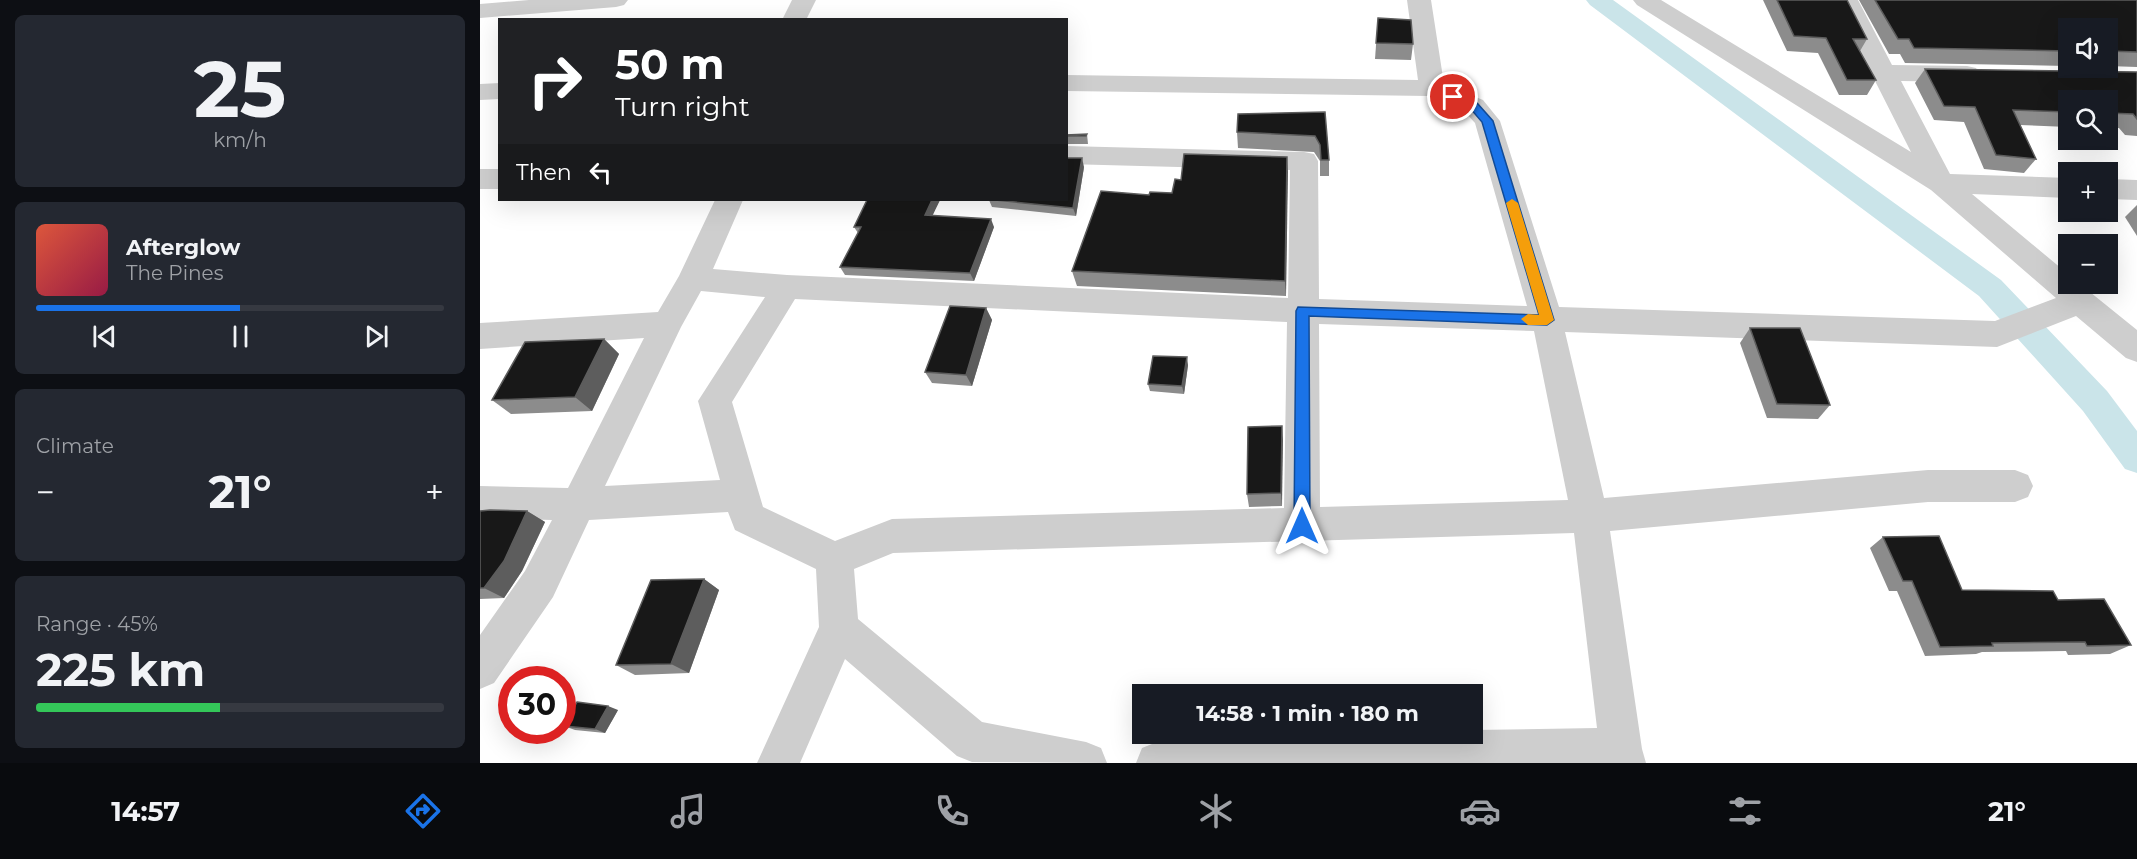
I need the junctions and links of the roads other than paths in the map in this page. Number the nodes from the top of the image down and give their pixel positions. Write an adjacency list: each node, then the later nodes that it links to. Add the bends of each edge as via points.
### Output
1 (616, 0): 6 (street)
2 (804, 0): 7 (street)
3 (1419, 0): 11 (street)
4 (1646, 0): 17 (street)
5 (1846, 0): 8 (street)
6 (480, 11)
7 (795, 18)
8 (1885, 73): 9 (street); 17 (street)
9 (1988, 74)
10 (1068, 83): 11 (street)
11 (1432, 88): 26 (street, via 1474,106 1487,121)
12 (498, 91): 13 (street)
13 (480, 92)
14 (1068, 155): 25 (street, via 1304,161)
15 (480, 179): 16 (street)
16 (498, 179)
17 (1941, 183): 18 (street); 24 (street)
18 (2058, 188)
19 (2118, 189): 20 (street)
20 (2137, 190)
21 (729, 201): 22 (street)
22 (693, 279): 23 (street); 27 (street)
23 (787, 287): 25 (street); 31 (street, via 715,401)
24 (2077, 303): 26 (street, via 1997,334); 29 (street)
25 (1303, 311): 26 (street); 35 (street)
26 (1547, 320): 34 (street)
27 (667, 324): 28 (street); 33 (street)
28 (483, 340)
29 (2137, 349)
30 (2015, 486): 34 (street, via 1928,486)
31 (742, 495): 33 (street); 36 (street, via 748,518)
32 (480, 502): 33 (street)
33 (579, 504): 38 (street, via 539,584)
34 (1590, 516): 35 (street); 40 (street)
35 (1302, 526): 36 (street, via 892,536)
36 (834, 559): 37 (street)
37 (839, 628): 39 (street); 41 (street)
38 (480, 669)
39 (970, 752): 42 (street)
40 (1623, 756): 43 (street, via 1215,754)
41 (778, 763)
42 (1086, 763)
43 (1157, 763)

